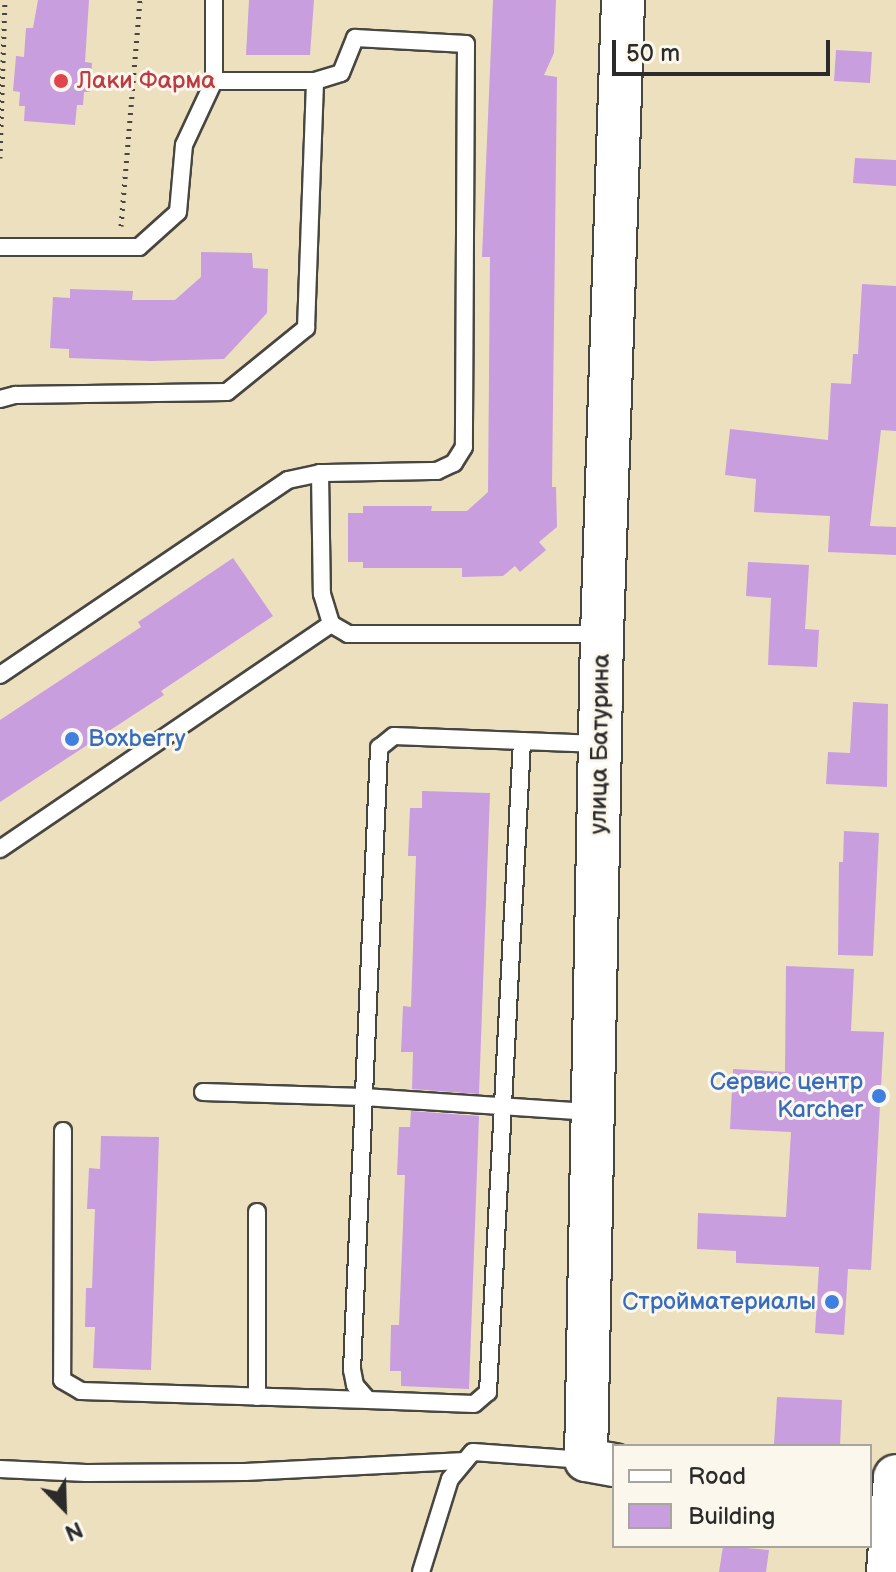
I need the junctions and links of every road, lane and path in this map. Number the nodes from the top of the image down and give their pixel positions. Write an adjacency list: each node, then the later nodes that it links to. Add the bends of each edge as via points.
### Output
1 (5, 0): 7 (path)
2 (140, 0): 8 (path)
3 (214, 0): 5 (lane)
4 (623, 0): 13 (street, улица Батурина)
5 (214, 81): 6 (lane); 9 (lane, via 184,145 178,212 139,247)
6 (315, 81): 10 (lane, via 306,328 227,392); 11 (lane, via 341,73 355,38 466,44 464,447 454,463 437,471)
7 (0, 158)
8 (120, 232)
9 (0, 247)
10 (0, 399)
11 (320, 473): 12 (lane, via 322,594); 14 (lane, via 288,480)
12 (331, 624): 13 (lane, via 348,634); 17 (lane)
13 (602, 634): 16 (street, улица Батурина)
14 (0, 675)
15 (522, 741): 16 (lane); 19 (lane, via 394,736 379,748); 20 (lane)
16 (600, 744): 21 (street, улица Батурина)
17 (0, 849)
18 (203, 1092): 19 (lane)
19 (364, 1097): 20 (lane); 25 (lane, via 352,1370 355,1385)
20 (503, 1105): 21 (lane); 25 (lane, via 488,1392 474,1404)
21 (593, 1112): 27 (street, улица Батурина)
22 (63, 1131): 24 (lane, via 62,1380 81,1391)
23 (257, 1212): 24 (lane)
24 (257, 1397): 25 (lane)
25 (368, 1400)
26 (465, 1461): 27 (lane, via 473,1452); 28 (lane, via 245,1472); 30 (lane, via 450,1479)
27 (600, 1463)
28 (0, 1469)
29 (886, 1502): 31 (main road)
30 (421, 1572)
31 (889, 1572)

